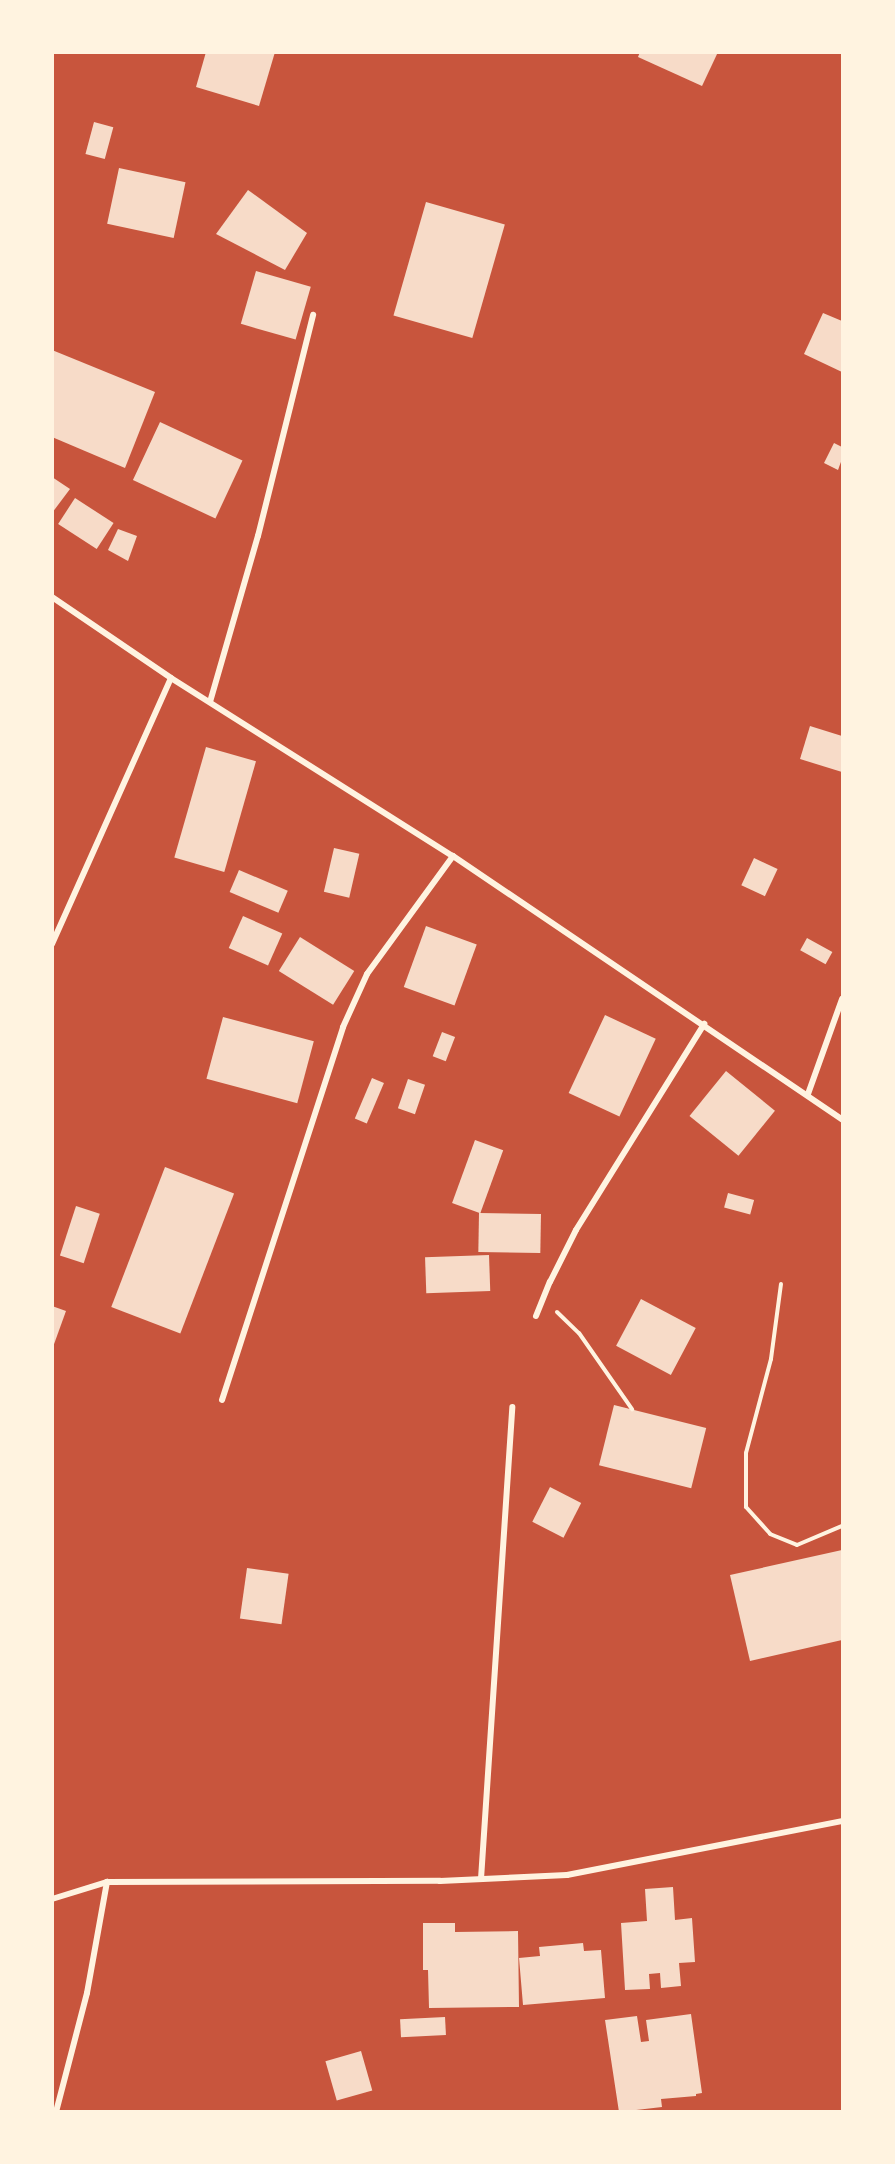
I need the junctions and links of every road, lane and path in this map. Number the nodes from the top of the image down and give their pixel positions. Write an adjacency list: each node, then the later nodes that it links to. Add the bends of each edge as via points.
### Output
1 (313, 315): 4 (street, via 258,536)
2 (52, 597): 3 (street)
3 (171, 678): 4 (street); 6 (street)
4 (210, 702): 5 (street)
5 (453, 856): 8 (street); 14 (street, via 367,974 347,1019)
6 (52, 944)
7 (843, 999): 9 (street)
8 (704, 1024): 9 (street); 12 (street, via 576,1230)
9 (808, 1094): 10 (street)
10 (843, 1119)
11 (781, 1284): 17 (path, via 771,1359 747,1454 746,1507 770,1534 797,1545)
12 (543, 1299): 13 (street); 16 (path, via 579,1333)
13 (536, 1316)
14 (222, 1400)
15 (512, 1407): 19 (street)
16 (632, 1409)
17 (843, 1526)
18 (843, 1821): 19 (street, via 567,1875)
19 (481, 1879): 20 (street)
20 (107, 1882): 21 (street); 22 (street, via 87,1993)
21 (52, 1899)
22 (56, 2112)

